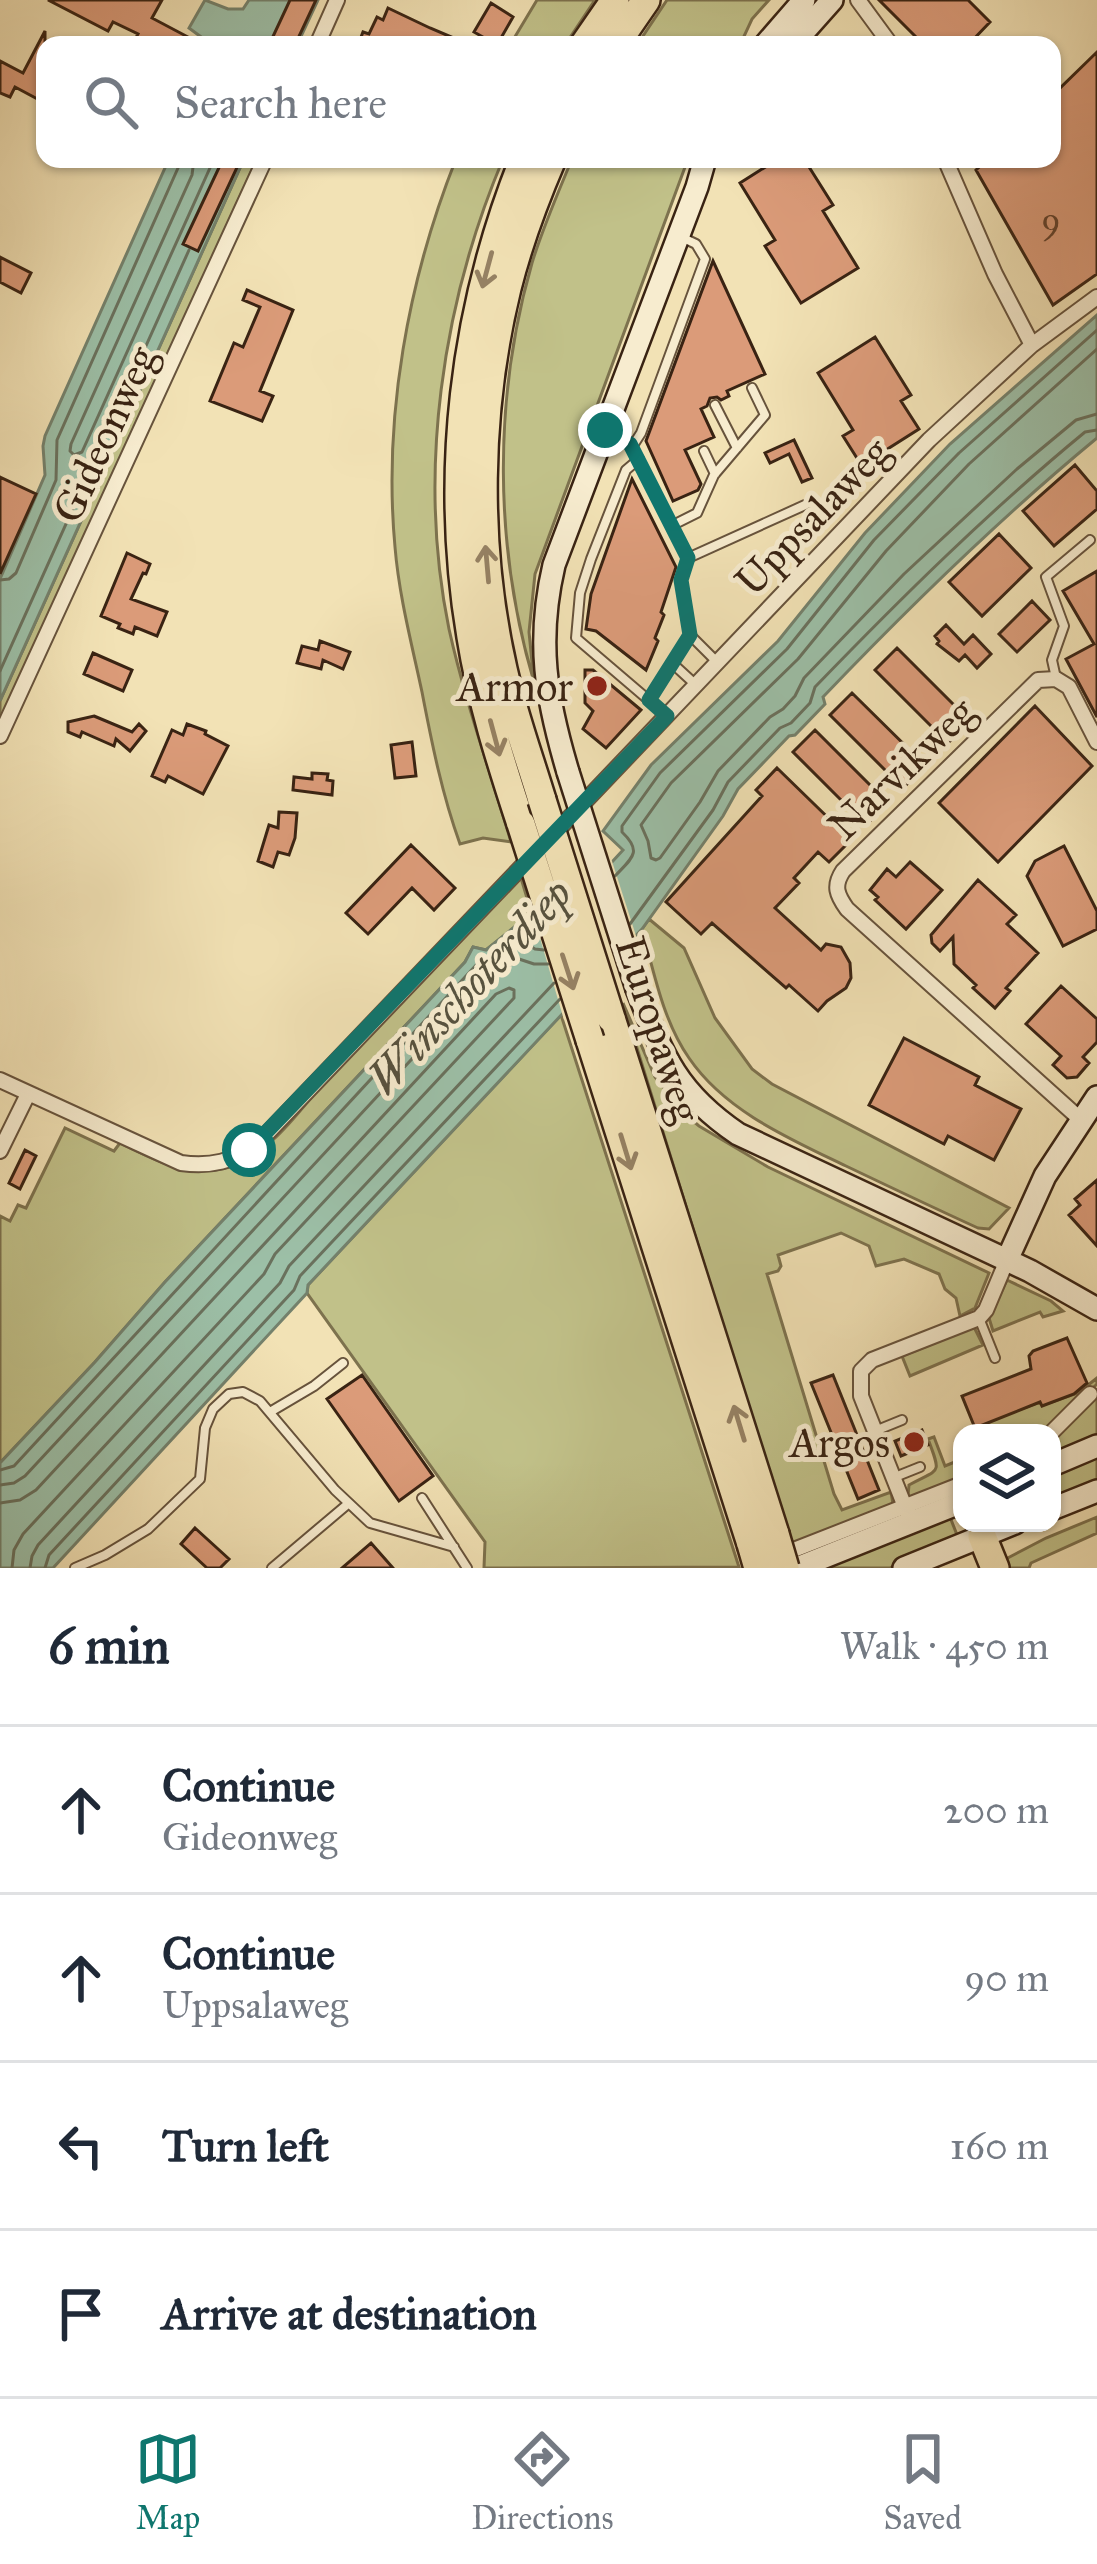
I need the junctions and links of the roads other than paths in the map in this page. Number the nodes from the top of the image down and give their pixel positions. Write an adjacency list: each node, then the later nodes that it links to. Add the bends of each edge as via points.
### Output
1 (337, 0): 7 (street)
2 (615, 0): 8 (highway)
3 (646, 0): 9 (highway)
4 (804, 0): 10 (street)
5 (832, 0): 11 (street)
6 (858, 0): 12 (street)
7 (320, 36)
8 (590, 36)
9 (621, 36)
10 (773, 36)
11 (800, 36)
12 (884, 36)
13 (261, 168): 40 (street, Gideonweg)
14 (520, 168): 70 (highway, Europaweg, one-way to 70, bridge, via 479,301 465,382 458,480 471,642 520,824)
15 (548, 168): 70 (highway, Europaweg, one-way to 15, bridge, via 611,1018 503,669 487,571 489,392 507,289)
16 (704, 168): 18 (street)
17 (949, 168): 20 (street)
18 (678, 236): 23 (street); 24 (lane, via 705,259)
19 (1097, 297): 20 (street, Uppsalaweg)
20 (1032, 345): 35 (street, Uppsalaweg, via 929,440)
21 (752, 388): 25 (lane, via 765,415)
22 (715, 405): 25 (lane)
23 (605, 430): 24 (lane); 47 (street, bridge, via 554,566 545,679 658,1045 685,1090 738,1134)
24 (632, 447): 27 (lane)
25 (736, 448): 28 (lane)
26 (704, 451): 28 (lane)
27 (639, 460): 30 (lane); 38 (lane, via 626,470 591,559 576,638)
28 (715, 474): 30 (lane, via 697,513)
29 (806, 505): 32 (lane)
30 (673, 526): 32 (lane)
31 (1090, 540): 36 (lane, via 1046,578 1064,626 1052,660)
32 (688, 558): 33 (lane, via 681,580)
33 (690, 635): 34 (lane); 35 (lane)
34 (672, 663): 37 (lane); 38 (lane)
35 (718, 663): 37 (street, Uppsalaweg)
36 (1056, 680): 41 (street, via 1070,687); 45 (street, Narvikweg, via 1038,680 842,871 836,894)
37 (696, 686): 39 (street, Uppsalaweg)
38 (649, 700): 39 (lane)
39 (667, 716): 43 (street, Uppsalaweg, via 238,1156 181,1163)
40 (0, 736)
41 (1097, 742)
42 (0, 1080): 43 (street)
43 (28, 1094): 46 (street)
44 (1097, 1096): 45 (street)
45 (1080, 1119): 47 (street)
46 (0, 1151)
47 (1006, 1261): 48 (street); 49 (street)
48 (1097, 1309)
49 (979, 1318): 50 (lane); 56 (street, via 863,1366 860,1390)
50 (995, 1358)
51 (344, 1363): 53 (lane)
52 (1090, 1394): 55 (street)
53 (270, 1412): 64 (lane); 71 (lane, via 243,1391 230,1394 205,1428 200,1478 148,1528)
54 (902, 1420): 56 (lane)
55 (1060, 1424)
56 (875, 1431): 60 (street)
57 (1097, 1446): 58 (street)
58 (1061, 1461)
59 (920, 1467): 60 (lane)
60 (893, 1477): 67 (street)
61 (953, 1489): 67 (street)
62 (1097, 1492): 66 (street)
63 (422, 1498): 69 (lane)
64 (349, 1503): 69 (lane, via 370,1523); 72 (lane)
65 (953, 1505): 67 (street)
66 (1061, 1506)
67 (908, 1515): 70 (street); 75 (street)
68 (972, 1538): 76 (street); 77 (highway)
69 (454, 1547): 73 (lane)
70 (758, 1554): 74 (highway, Europaweg, bridge)
71 (75, 1568)
72 (272, 1568)
73 (467, 1568)
74 (785, 1568)
75 (797, 1568)
76 (904, 1568)
77 (995, 1568)

